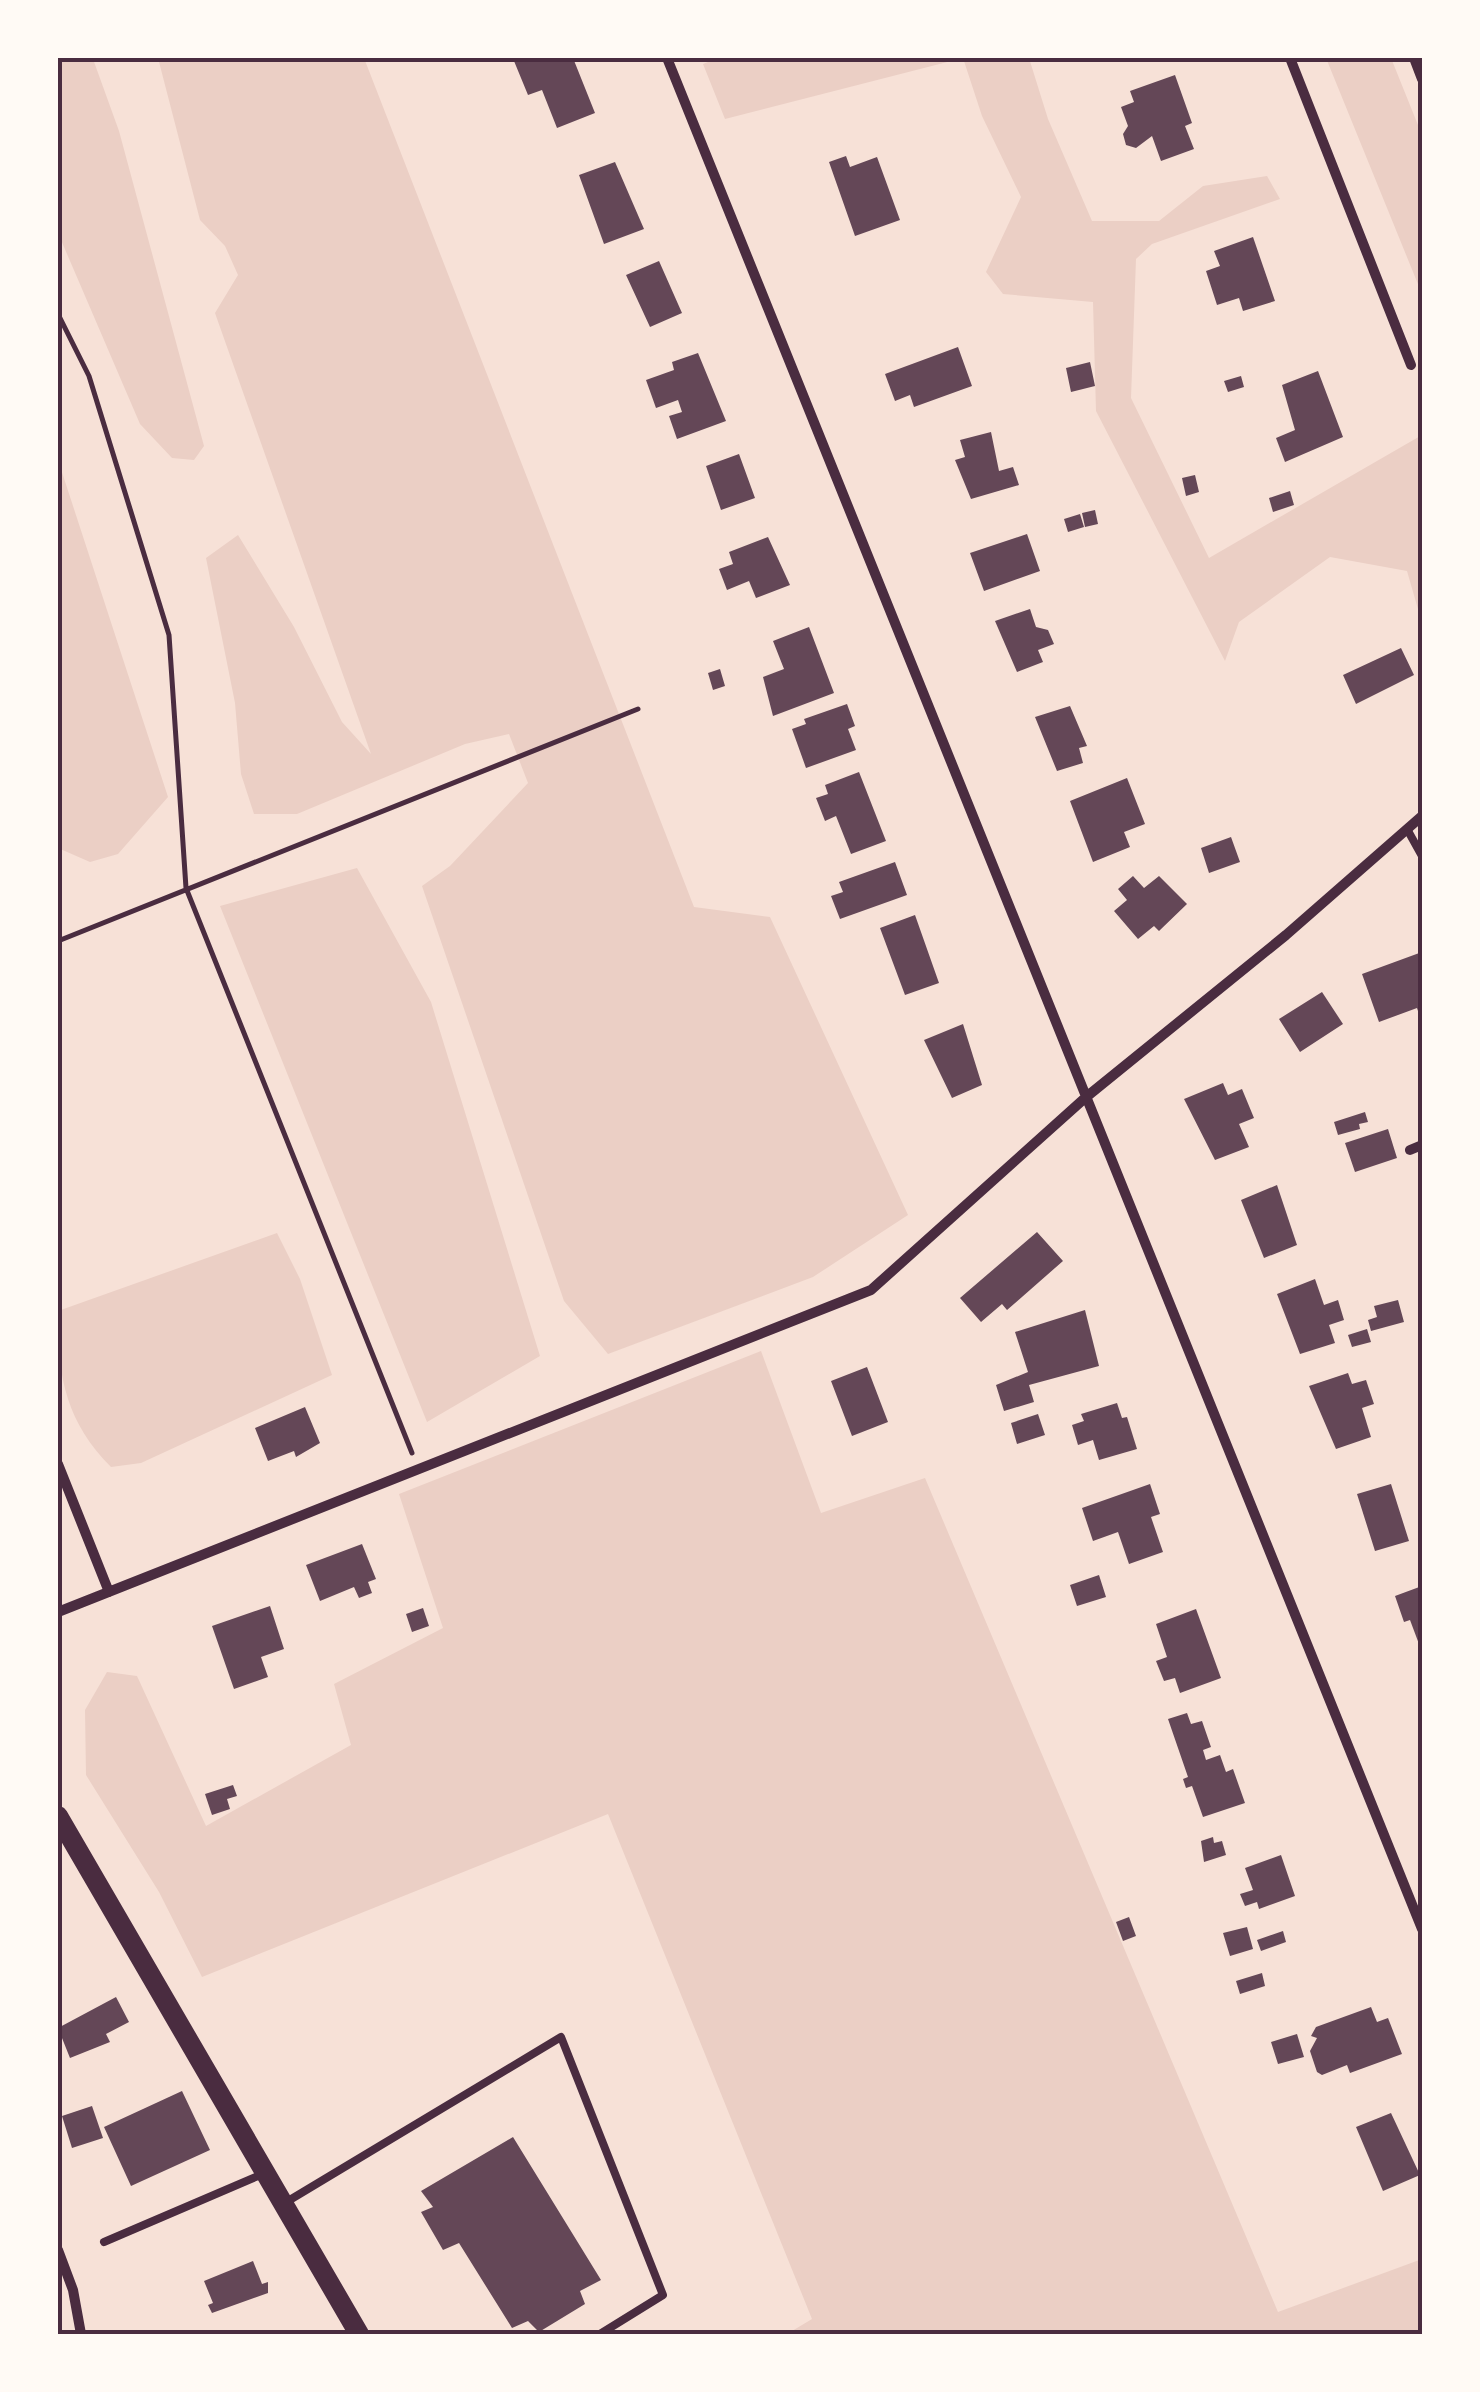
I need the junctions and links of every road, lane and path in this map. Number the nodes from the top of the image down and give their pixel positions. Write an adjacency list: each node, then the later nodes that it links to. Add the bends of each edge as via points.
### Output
1 (666, 58): 13 (street)
2 (1290, 58): 6 (street)
3 (1414, 58): 4 (street)
4 (1422, 79)
5 (58, 314): 11 (path, via 89,376 169,635)
6 (1411, 365)
7 (638, 710): 11 (path)
8 (1422, 816): 9 (street)
9 (1407, 830): 10 (lane); 13 (street)
10 (1422, 856)
11 (186, 888): 12 (path); 17 (path)
12 (58, 941)
13 (1085, 1098): 17 (street, via 871,1290); 21 (street)
14 (1422, 1145): 15 (street)
15 (1410, 1150)
16 (58, 1464): 18 (street)
17 (418, 1469): 18 (street)
18 (109, 1592): 19 (street)
19 (58, 1612)
20 (58, 1816): 22 (main road)
21 (1422, 1929)
22 (265, 2173): 23 (main road); 24 (lane)
23 (283, 2204): 27 (main road); 28 (lane, via 561,2037 663,2295)
24 (104, 2242)
25 (58, 2250): 26 (street)
26 (81, 2334)
27 (359, 2334)
28 (600, 2334)

